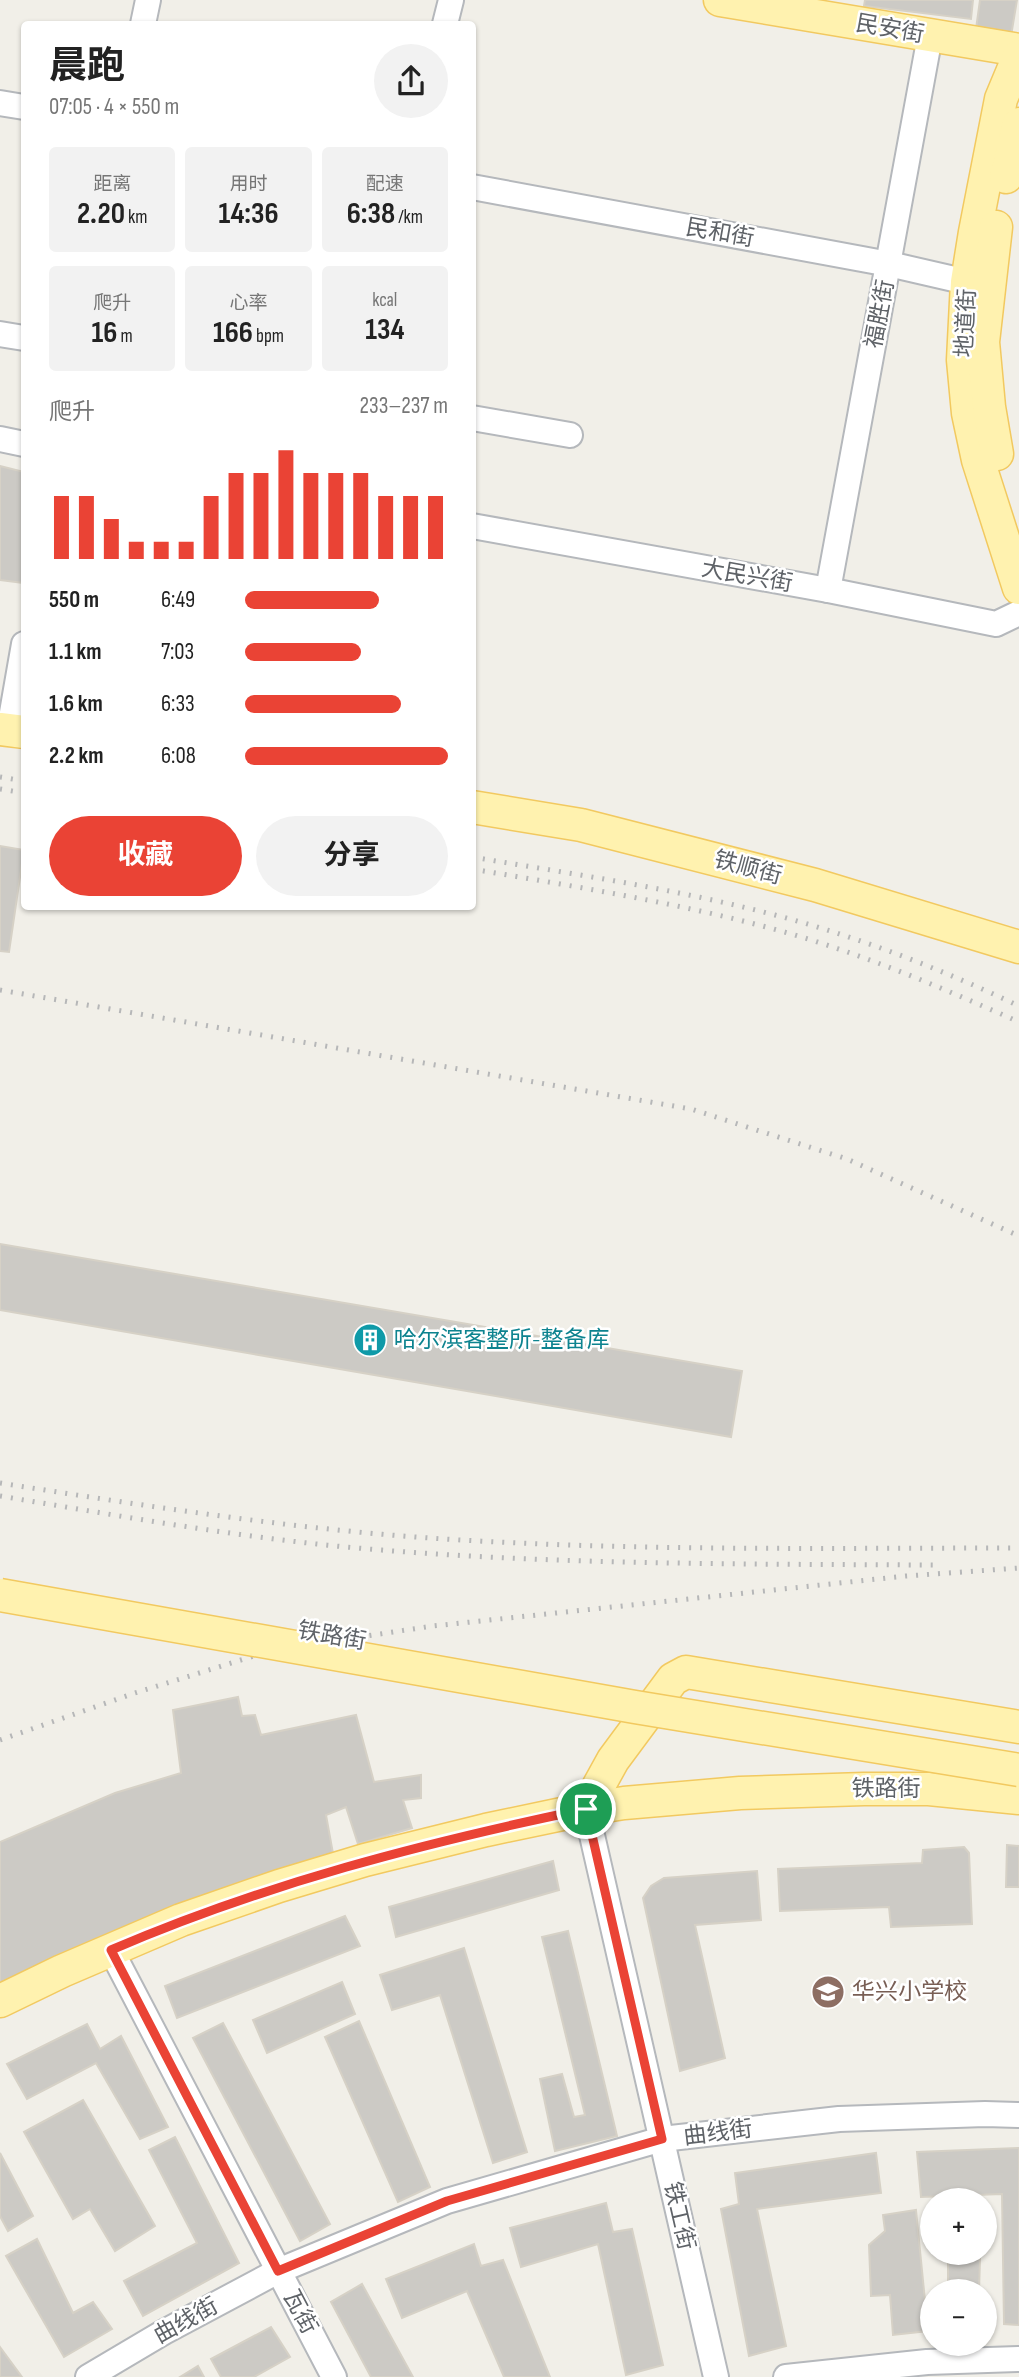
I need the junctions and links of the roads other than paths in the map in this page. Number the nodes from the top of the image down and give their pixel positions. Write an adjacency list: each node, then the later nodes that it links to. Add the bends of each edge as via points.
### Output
1 (148, 0): 4 (street)
2 (451, 0): 5 (street)
3 (720, 0): 6 (main road, 民安街)
4 (144, 21)
5 (447, 21)
6 (930, 36): 7 (main road, 民安街); 13 (street, 福胜街)
7 (1019, 50)
8 (1019, 56): 14 (main road, 地道街, via 1001,99)
9 (0, 103): 10 (street)
10 (21, 106)
11 (1019, 124): 21 (main road, via 999,207 983,342 994,441)
12 (476, 188): 13 (street, 民和街)
13 (889, 264): 14 (street, 民和街); 24 (street, 福胜街)
14 (967, 282): 23 (main road, 地道街, via 962,360 968,413 992,509)
15 (0, 334): 16 (street)
16 (21, 338)
17 (476, 419): 18 (street)
18 (569, 435)
19 (0, 439): 20 (street)
20 (21, 443)
21 (1019, 522)
22 (476, 527): 24 (street, 大民兴街)
23 (1019, 589)
24 (828, 590): 25 (street, 大民兴街, via 996,624)
25 (1019, 612)
26 (21, 664): 27 (street)
27 (11, 730)
28 (476, 808): 29 (main road, 铁顺街, via 620,835 815,886)
29 (1019, 947)
30 (0, 1578): 33 (main road, 铁路街)
31 (0, 1595): 34 (main road, bridge)
32 (1019, 1727): 36 (main road, via 686,1672 673,1679 613,1760)
33 (1019, 1752)
34 (1019, 1770)
35 (1019, 1798): 36 (main road, 铁路街, via 929,1789 864,1789 740,1793)
36 (586, 1809): 37 (main road, 铁路街, via 365,1860 181,1920); 40 (street, 铁工街)
37 (111, 1950): 38 (main road, 铁路街); 41 (street, 瓦街)
38 (0, 2001)
39 (1019, 2115): 40 (street, 曲线街, via 839,2119)
40 (662, 2139): 41 (street, 曲线街, via 447,2201); 45 (street, 铁工街)
41 (278, 2271): 43 (street, 曲线街); 44 (street, 瓦街)
42 (1019, 2359): 46 (street, via 928,2362)
43 (88, 2377)
44 (334, 2377)
45 (716, 2377)
46 (786, 2377)

